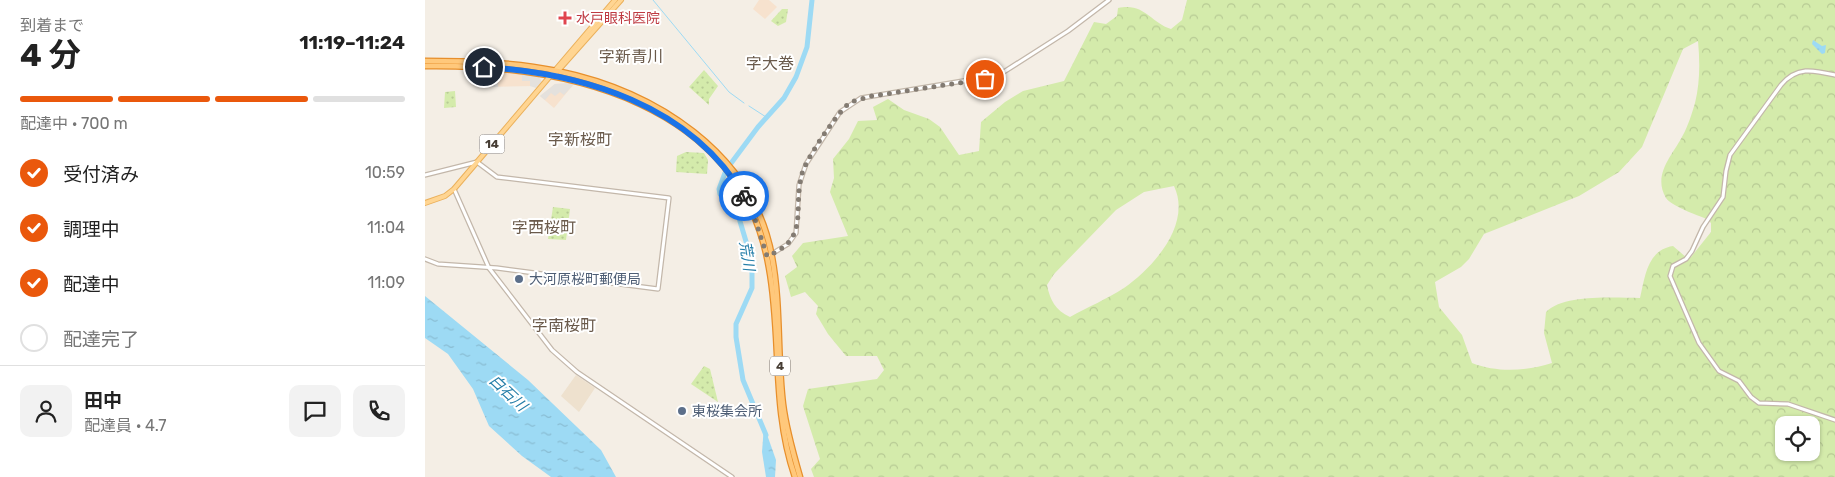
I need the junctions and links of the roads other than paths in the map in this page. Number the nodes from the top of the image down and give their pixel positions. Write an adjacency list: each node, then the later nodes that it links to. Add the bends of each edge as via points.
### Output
1 (615, 0): 6 (main road, 14)
2 (621, 0): 6 (main road, 14)
3 (1109, 0): 13 (street, via 1068,31 999,75 872,96 846,106 802,173 796,233 788,244)
4 (425, 61): 6 (highway, 4, via 507,64)
5 (425, 66): 6 (highway, 4)
6 (555, 73): 8 (highway, 4, via 607,85 657,107 689,127); 9 (main road, 14)
7 (1835, 75): 16 (street, via 1802,70 1790,75 1781,85 1730,155 1723,197 1692,250 1673,266 1670,276 1699,343 1719,371 1739,380 1751,398 1759,403 1788,404)
8 (717, 155): 13 (highway, 4, via 753,212); 13 (highway, 4, via 738,178 753,203 764,229)
9 (477, 162): 10 (street, 14); 11 (main road, 14); 15 (street, via 497,177 669,198 658,289)
10 (425, 174)
11 (454, 189): 12 (main road, 14); 15 (street)
12 (425, 203)
13 (769, 255): 18 (highway, 4, via 778,396 782,428); 19 (highway, 4, via 778,301 783,405)
14 (425, 259): 15 (street, via 438,264)
15 (489, 268): 17 (street, via 565,363)
16 (1835, 420)
17 (732, 477)
18 (795, 477)
19 (800, 477)

